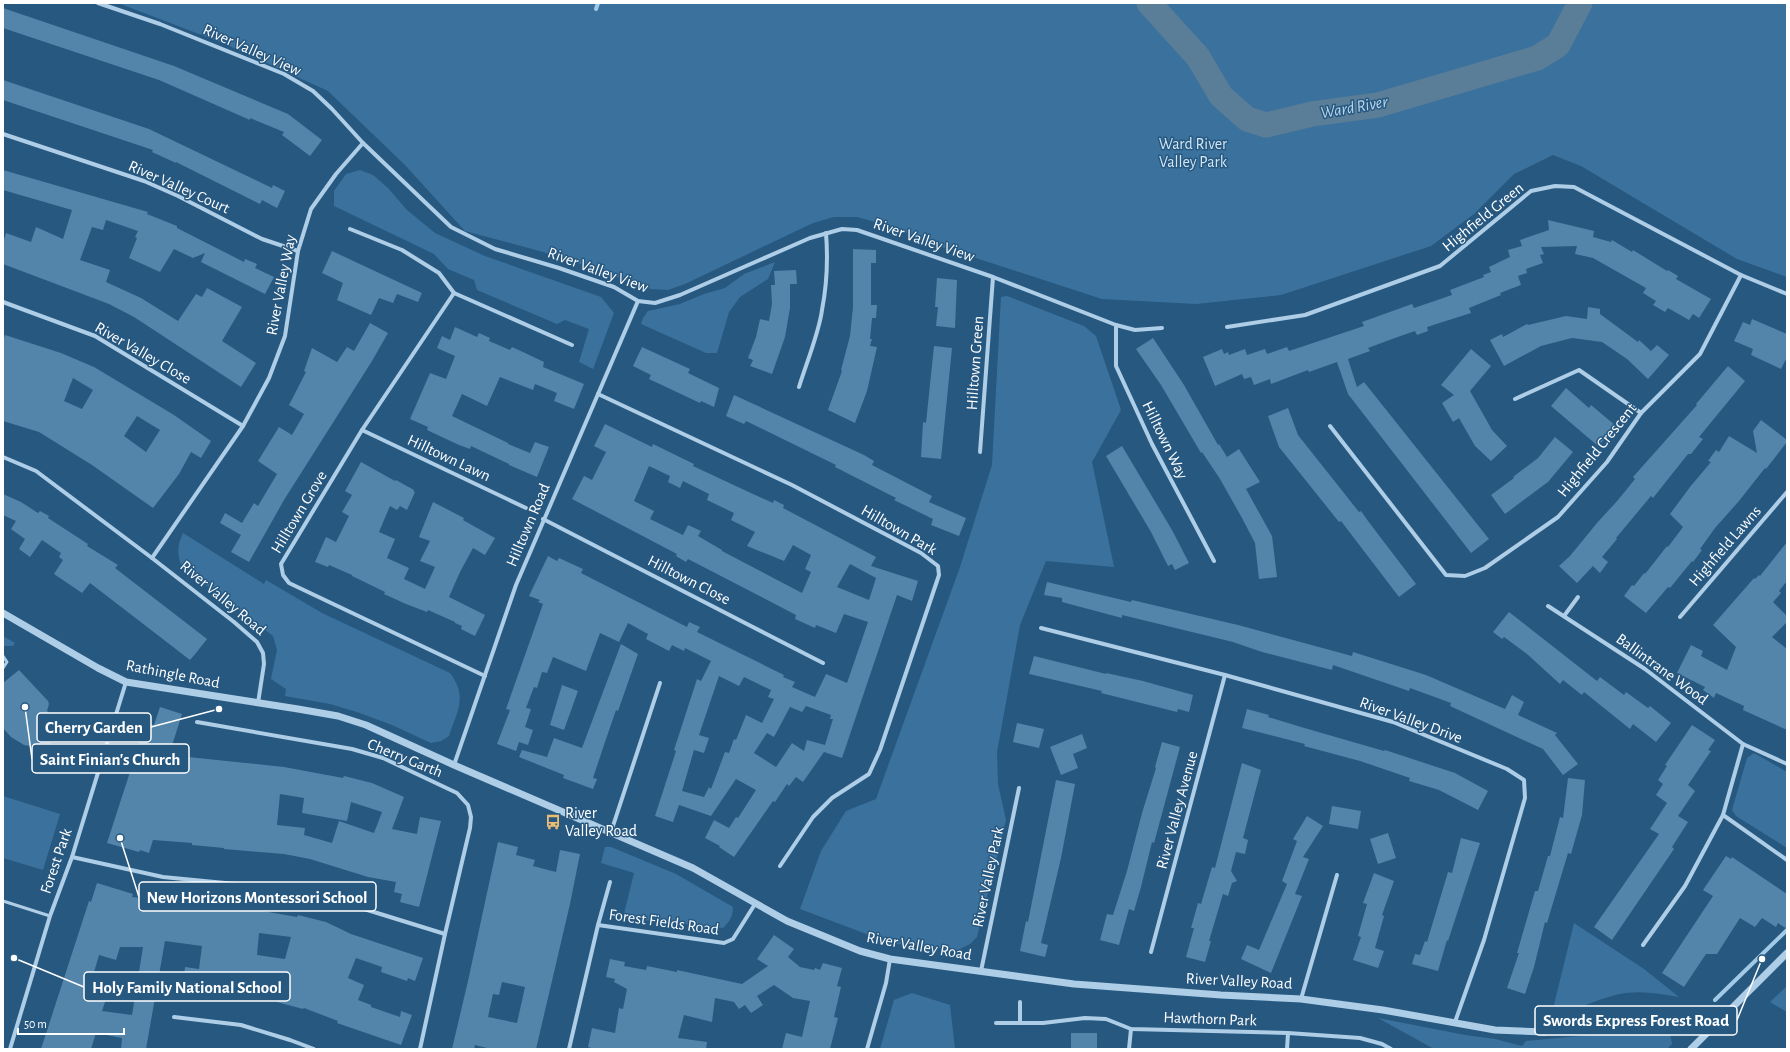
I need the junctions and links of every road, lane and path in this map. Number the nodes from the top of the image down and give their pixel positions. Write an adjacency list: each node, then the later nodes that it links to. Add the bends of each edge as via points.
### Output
1 (98, 3): 3 (street, River Valley View, via 160,24 284,74 313,91)
2 (3, 134): 6 (street, River Valley Court, via 144,181 262,239)
3 (363, 143): 6 (street, River Valley Way, via 336,174 311,209); 11 (street, River Valley View, via 451,227 495,249 614,287)
4 (350, 228): 9 (street, via 402,250 439,273)
5 (826, 232): 8 (street, River Valley View, via 857,230); 11 (street, River Valley View, via 680,295 655,303); 17 (street, via 827,268 822,311)
6 (298, 251): 21 (street, River Valley Way, via 286,336 269,378)
7 (1741, 275): 10 (street, Highfield Green); 14 (street, Highfield Green, via 1574,187 1555,186 1531,190 1440,266 1305,315); 20 (street, Highfield Crescent, via 1700,354)
8 (993, 277): 13 (street, River Valley View); 24 (street, Hilltown Green)
9 (454, 293): 16 (street); 23 (street, Hilltown Grove)
10 (1787, 294)
11 (638, 301): 18 (street, Hilltown Road)
12 (3, 302): 21 (street, River Valley Close, via 95,336)
13 (1116, 325): 15 (street, River Valley View, via 1135,330); 30 (street, Hilltown Way, via 1116,366 1152,444)
14 (1227, 326)
15 (1162, 328)
16 (572, 345)
17 (799, 387)
18 (598, 394): 28 (street, Hilltown Road); 54 (street, Hilltown Park, via 792,485 921,553 938,566 937,582 880,750 869,774 832,798 813,817)
19 (1515, 399): 20 (street, via 1580,370)
20 (1641, 413): 22 (street, Highfield Crescent, via 1607,462 1558,517 1485,568 1465,576 1446,575)
21 (243, 426): 29 (street, River Valley Way)
22 (1330, 426)
23 (362, 430): 27 (street, Hilltown Lawn); 41 (street, Hilltown Grove, via 281,564 283,576 289,583)
24 (980, 452)
25 (3, 457): 29 (street, River Valley Road, via 36,471)
26 (1787, 492): 35 (street, Highfield Lawns)
27 (526, 508)
28 (543, 519): 38 (street, Hilltown Close); 41 (street, Hilltown Road, via 516,585)
29 (152, 558): 44 (street, River Valley Road, via 257,642 263,653 264,664)
30 (1214, 561)
31 (1578, 597): 34 (street)
32 (1548, 606): 34 (street, Ballintrane Wood)
33 (3, 613): 42 (street, Rathingle Road)
34 (1564, 616): 46 (street, Ballintrane Wood, via 1645,669)
35 (1680, 617)
36 (1041, 628): 40 (street, River Valley Drive)
37 (3, 656): 39 (lane, via 7,662)
38 (823, 663)
39 (3, 668)
40 (1225, 675): 63 (street, River Valley Avenue); 70 (street, River Valley Drive, via 1393,722 1507,769 1524,780 1525,798 1484,940)
41 (485, 676): 48 (street, Hilltown Road)
42 (126, 682): 44 (street, Rathingle Road); 52 (street, Forest Park)
43 (660, 683): 51 (street)
44 (258, 702): 48 (street, River Valley Road, via 338,716 366,724)
45 (197, 722): 61 (street, Cherry Garth, via 352,749 383,758 457,792 468,805 471,823)
46 (1743, 744): 47 (street, Ballintrane Wood); 50 (street)
47 (1787, 764)
48 (454, 765): 51 (street, River Valley Road)
49 (1019, 788): 66 (street, River Valley Park)
50 (1723, 815): 53 (street); 62 (street, via 1686,886)
51 (611, 832): 58 (street, River Valley Road, via 693,868)
52 (72, 857): 59 (street, Forest Park); 61 (street, via 163,877 306,892)
53 (1787, 860)
54 (780, 866)
55 (1337, 875): 67 (street)
56 (610, 882): 60 (street, Forest Fields Road)
57 (3, 902): 59 (lane)
58 (756, 904): 60 (street, Forest Fields Road, via 733,939 724,942); 65 (street, River Valley Road, via 823,937)
59 (50, 916): 76 (street, Forest Park)
60 (598, 925): 79 (street, Forest Fields Road)
61 (445, 934): 78 (street, Cherry Garth)
62 (1643, 945)
63 (1152, 952)
64 (1787, 953): 75 (street)
65 (890, 959): 66 (street, River Valley Road); 80 (street, via 886,983)
66 (981, 971): 67 (street, River Valley Road, via 1074,984)
67 (1301, 999): 70 (street, River Valley Road)
68 (1020, 1002): 72 (street)
69 (174, 1017): 77 (street, via 241,1025)
70 (1455, 1022): 75 (street, River Valley Road, via 1495,1030 1545,1032 1587,1025 1616,1014 1644,1012 1679,1018)
71 (996, 1023): 72 (street, Hawthorn Park)
72 (1020, 1023): 73 (street, Hawthorn Park, via 1085,1018 1106,1020)
73 (1131, 1029): 74 (street, Hawthorn Park); 81 (street)
74 (1288, 1033): 82 (street); 83 (street, Hawthorn Park, via 1360,1038)
75 (1706, 1034): 84 (street)
76 (10, 1049)
77 (314, 1049)
78 (420, 1049)
79 (569, 1049)
80 (867, 1049)
81 (1129, 1049)
82 (1287, 1049)
83 (1391, 1049)
84 (1691, 1049)

